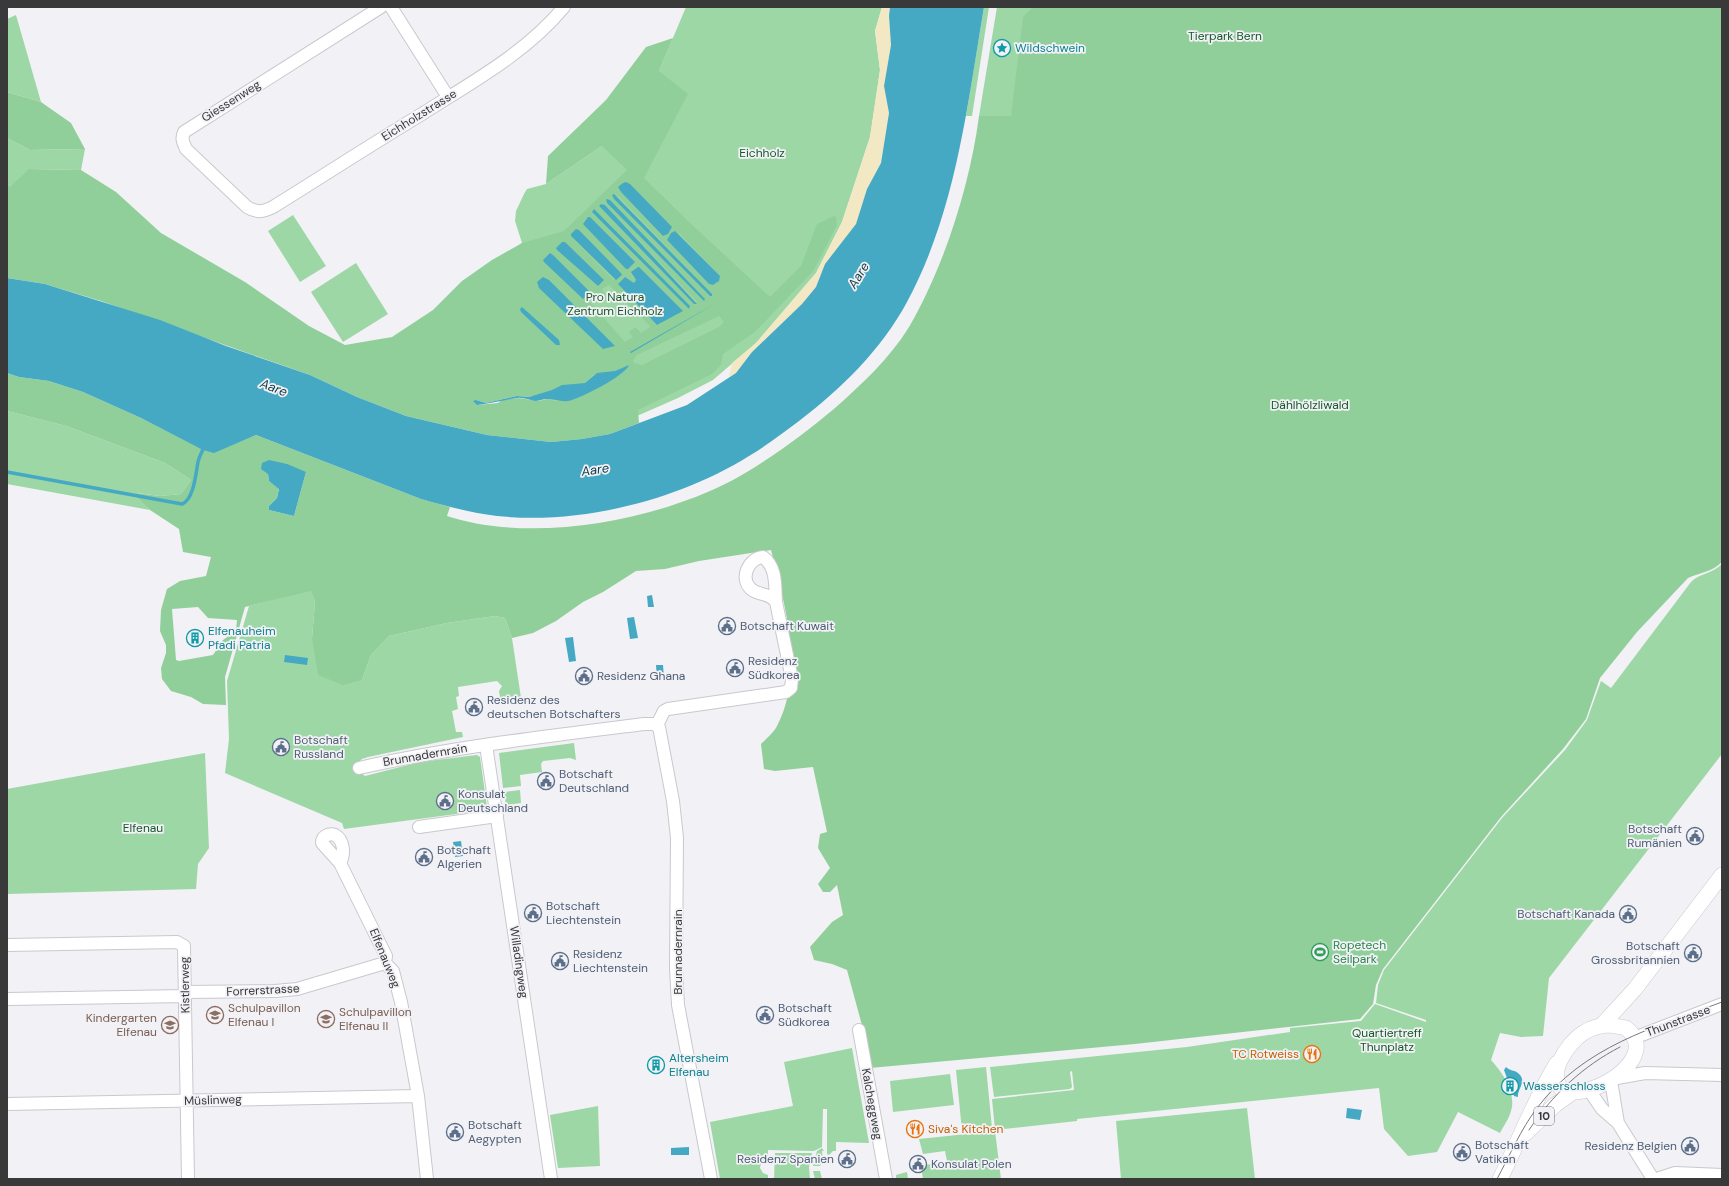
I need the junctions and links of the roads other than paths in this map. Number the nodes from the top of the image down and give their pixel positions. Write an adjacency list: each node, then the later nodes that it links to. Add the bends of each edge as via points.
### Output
1 (381, 7): 5 (street, Giessenweg, via 193,126 182,137 186,149 247,207 253,211)
2 (391, 7): 4 (street)
3 (564, 7): 4 (street, Eichholzstrasse, via 519,51)
4 (448, 97): 5 (street, Eichholzstrasse)
5 (264, 211)
6 (776, 602): 7 (street, via 792,679 789,690 668,709 664,711)
7 (657, 725): 8 (street, Brunnadernrain, via 644,724); 38 (street, Brunnadernrain, via 661,734 677,838 678,1005)
8 (486, 745): 9 (street, Brunnadernrain, via 410,756); 10 (street, Willadingweg)
9 (359, 768)
10 (497, 816): 11 (street); 37 (street, Willadingweg)
11 (419, 827)
12 (340, 863): 15 (street, Elfenauweg, via 386,956)
13 (1722, 875): 16 (main road)
14 (7, 945): 17 (street, Kistlerweg, via 180,942 185,949)
15 (385, 963): 17 (street, Forrerstrasse, via 297,989); 29 (street, Elfenauweg, via 393,971 398,990)
16 (1635, 989): 20 (main road); 21 (main road)
17 (186, 994): 18 (street, Forrerstrasse); 30 (street, Kistlerweg)
18 (7, 999)
19 (1722, 1004): 23 (street, Thunstrasse)
20 (1601, 1026): 21 (main road); 24 (main road, via 1583,1033)
21 (1623, 1026): 23 (main road)
22 (859, 1030): 39 (street, Kalcheggweg)
23 (1634, 1038): 26 (main road, via 1634,1053 1627,1066)
24 (1562, 1056): 28 (main road, via 1558,1084 1564,1091); 33 (main road, 10, via 1538,1096)
25 (1722, 1075): 26 (street, via 1644,1073)
26 (1614, 1080): 27 (main road); 32 (street)
27 (1589, 1090): 28 (main road); 32 (street, via 1602,1109)
28 (1573, 1092): 33 (main road, 10, via 1530,1128)
29 (418, 1096): 30 (street, Müslinweg); 36 (street, Elfenauweg)
30 (187, 1100): 31 (street, Müslinweg); 35 (street, Kistlerweg)
31 (7, 1104)
32 (1618, 1123): 41 (street)
33 (1518, 1144): 40 (main road, 10)
34 (1722, 1175): 42 (street, via 1675,1173)
35 (188, 1179)
36 (427, 1179)
37 (551, 1179)
38 (711, 1179)
39 (886, 1179)
40 (1500, 1179)
41 (1653, 1179)
42 (1656, 1179)

